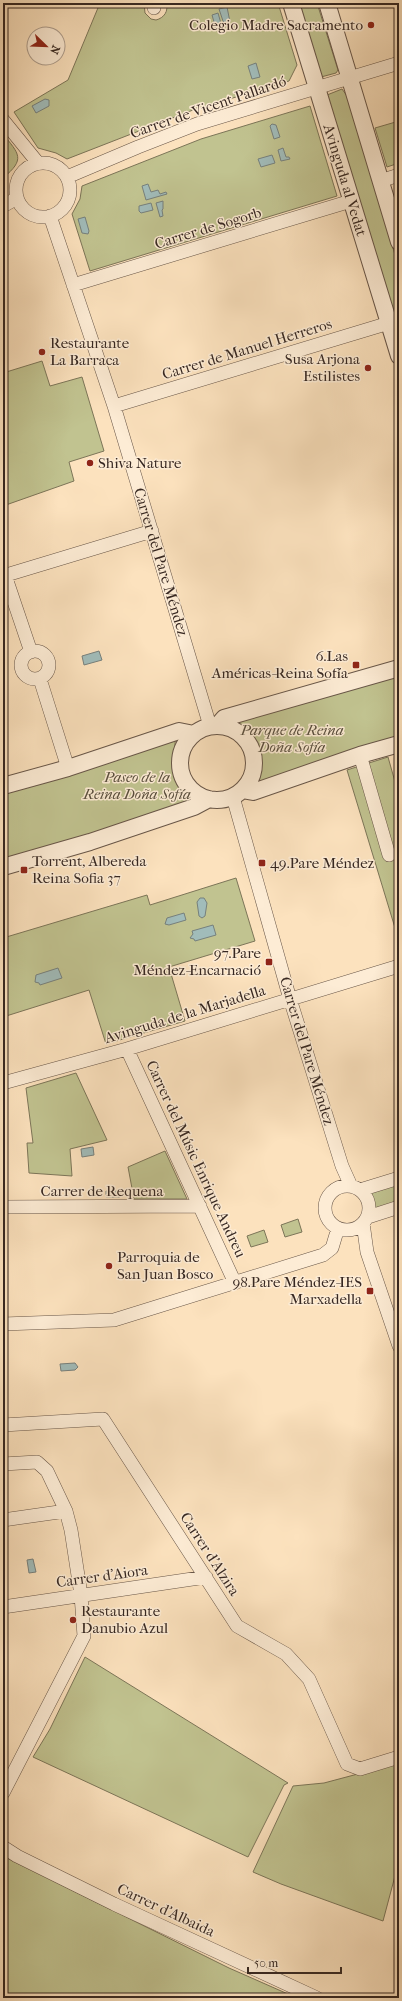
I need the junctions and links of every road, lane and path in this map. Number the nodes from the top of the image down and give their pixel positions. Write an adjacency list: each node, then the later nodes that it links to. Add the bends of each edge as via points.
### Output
1 (291, 3): 5 (street, Avinguda al Vedat)
2 (327, 3): 4 (street)
3 (399, 63): 4 (street, Carrer de Vicent Pallardó)
4 (350, 78): 5 (street, Carrer de Vicent Pallardó); 10 (street)
5 (317, 88): 9 (street, Carrer de Vicent Pallardó, via 197,124); 12 (street, Avinguda al Vedat)
6 (3, 120): 7 (street)
7 (38, 163): 9 (street, via 55,165); 11 (street, via 24,170 17,182)
8 (399, 175): 10 (street)
9 (67, 177): 14 (street, via 71,192 68,201 59,212)
10 (380, 181): 15 (street)
11 (17, 198): 13 (street); 14 (street, via 29,213 38,217)
12 (351, 201): 16 (street, Carrer de Sogorb); 17 (street, Avinguda al Vedat)
13 (3, 206)
14 (50, 216): 16 (street, Carrer del Pare Méndez)
15 (399, 242)
16 (74, 285): 19 (street, Carrer del Pare Méndez)
17 (389, 323): 18 (street, Avinguda al Vedat); 19 (street, Carrer de Manuel Herreros)
18 (399, 356)
19 (114, 406): 20 (street, Carrer del Pare Méndez)
20 (152, 531): 21 (street); 25 (street, Carrer del Pare Méndez)
21 (4, 576): 22 (street)
22 (31, 652): 24 (street, via 45,655 49,661 46,675); 24 (street, via 25,656 22,670 26,676)
23 (399, 668): 25 (street, via 224,718)
24 (40, 679): 29 (street)
25 (214, 726): 26 (street, via 200,729); 31 (street, via 236,730 251,748 253,770 249,781)
26 (194, 734): 29 (street, via 179,732); 32 (street, via 182,748 179,760 180,773 186,785 195,794)
27 (399, 744): 28 (street)
28 (360, 755): 31 (street, via 253,792); 33 (street)
29 (68, 768): 30 (street)
30 (3, 786)
31 (237, 793): 32 (street, via 220,800); 36 (street, Carrer del Pare Méndez)
32 (209, 799): 34 (street, via 194,807 90,842)
33 (389, 855)
34 (3, 867)
35 (399, 966): 36 (street, Avinguda de la Marjadella)
36 (290, 999): 37 (street, Avinguda de la Marjadella); 39 (street, Carrer del Pare Méndez)
37 (127, 1049): 38 (street, Avinguda de la Marjadella); 43 (street, Carrer del Músic Enrique Andreu)
38 (3, 1083)
39 (342, 1166): 41 (street, Carrer del Pare Méndez); 42 (street)
40 (399, 1178): 41 (street)
41 (355, 1188): 42 (street, via 343,1186); 46 (street, via 367,1198 369,1205)
42 (336, 1189): 47 (street, via 326,1200 325,1208 331,1223)
43 (200, 1206): 44 (street, Carrer de Requena); 49 (street, Carrer del Músic Enrique Andreu)
44 (3, 1207)
45 (399, 1207): 46 (street)
46 (366, 1220): 47 (street); 48 (street)
47 (343, 1229): 48 (street); 49 (street, via 332,1248 323,1255)
48 (367, 1252): 51 (street)
49 (235, 1283): 50 (street, via 114,1320)
50 (3, 1324)
51 (399, 1346)
52 (3, 1425): 56 (street, Carrer d'Alzira, via 103,1419)
53 (3, 1464): 54 (street, via 37,1462 47,1471)
54 (66, 1511): 55 (street); 57 (street)
55 (3, 1520)
56 (206, 1577): 57 (street, Carrer d'Aiora); 59 (street, Carrer d'Alzira, via 237,1626 286,1654 309,1679 347,1764 360,1769)
57 (81, 1595): 58 (street, Carrer d'Aiora); 60 (street, via 84,1636)
58 (3, 1607)
59 (399, 1757)
60 (3, 1793)
61 (3, 1847): 62 (street, Carrer d'Albaida, via 114,1904)
62 (317, 1998)

